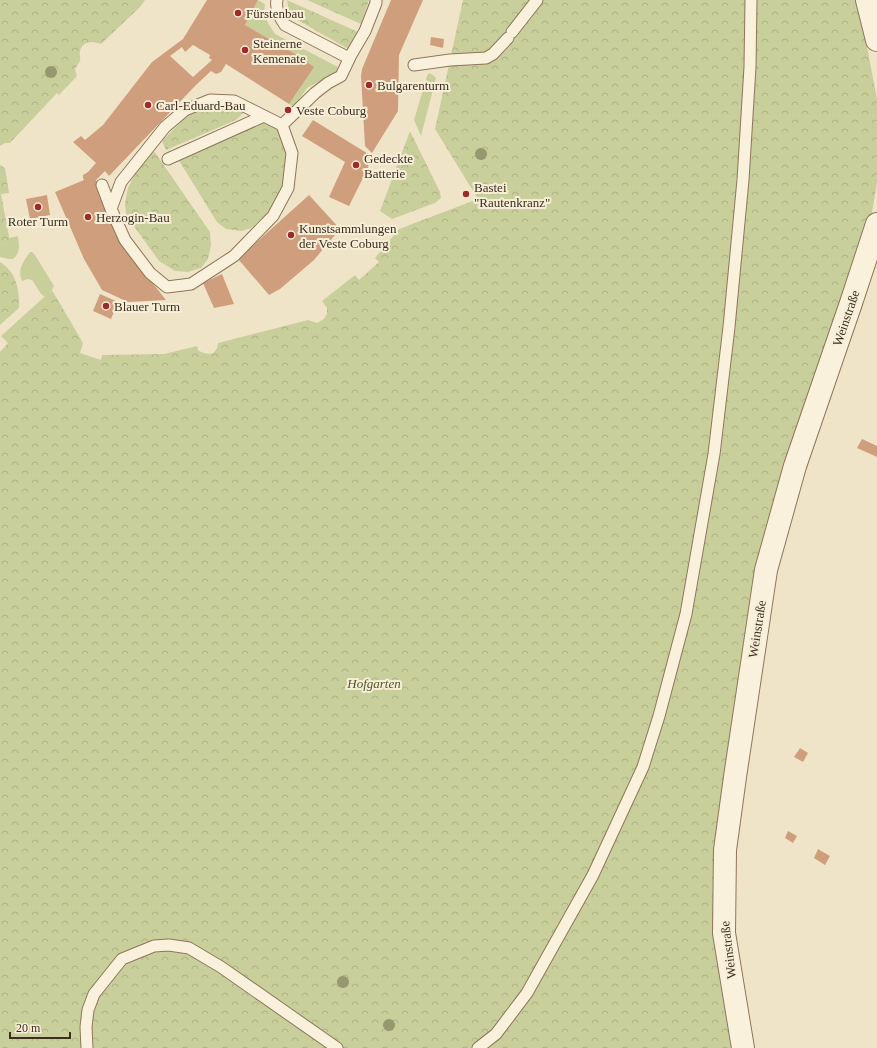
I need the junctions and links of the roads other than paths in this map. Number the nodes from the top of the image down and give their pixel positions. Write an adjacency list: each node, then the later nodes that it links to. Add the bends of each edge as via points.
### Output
1 (277, 0): 7 (lane, via 279,16 286,25)
2 (376, 0): 10 (lane, via 365,31 341,76 315,93)
3 (537, 0): 8 (lane, via 493,54 481,59 450,60)
4 (751, 0): 17 (lane, via 743,180 729,327 714,454 686,614 643,768 593,875 527,993 496,1034)
5 (867, 0): 6 (street)
6 (877, 40)
7 (345, 56)
8 (414, 66)
9 (264, 116): 10 (lane); 11 (lane); 13 (lane, via 234,101 210,100 185,110 165,126 121,182)
10 (282, 126): 13 (lane, via 292,153 288,188 274,216 234,256 191,284 167,287 150,274 125,240)
11 (168, 159)
12 (102, 185): 13 (lane)
13 (111, 210)
14 (877, 224): 18 (street, Weinstraße, via 795,466 766,570 725,850 724,933)
15 (87, 1048): 16 (lane, via 88,1010 94,994 122,959 154,946 169,945 189,948 222,967)
16 (336, 1048)
17 (478, 1048)
18 (743, 1048)

